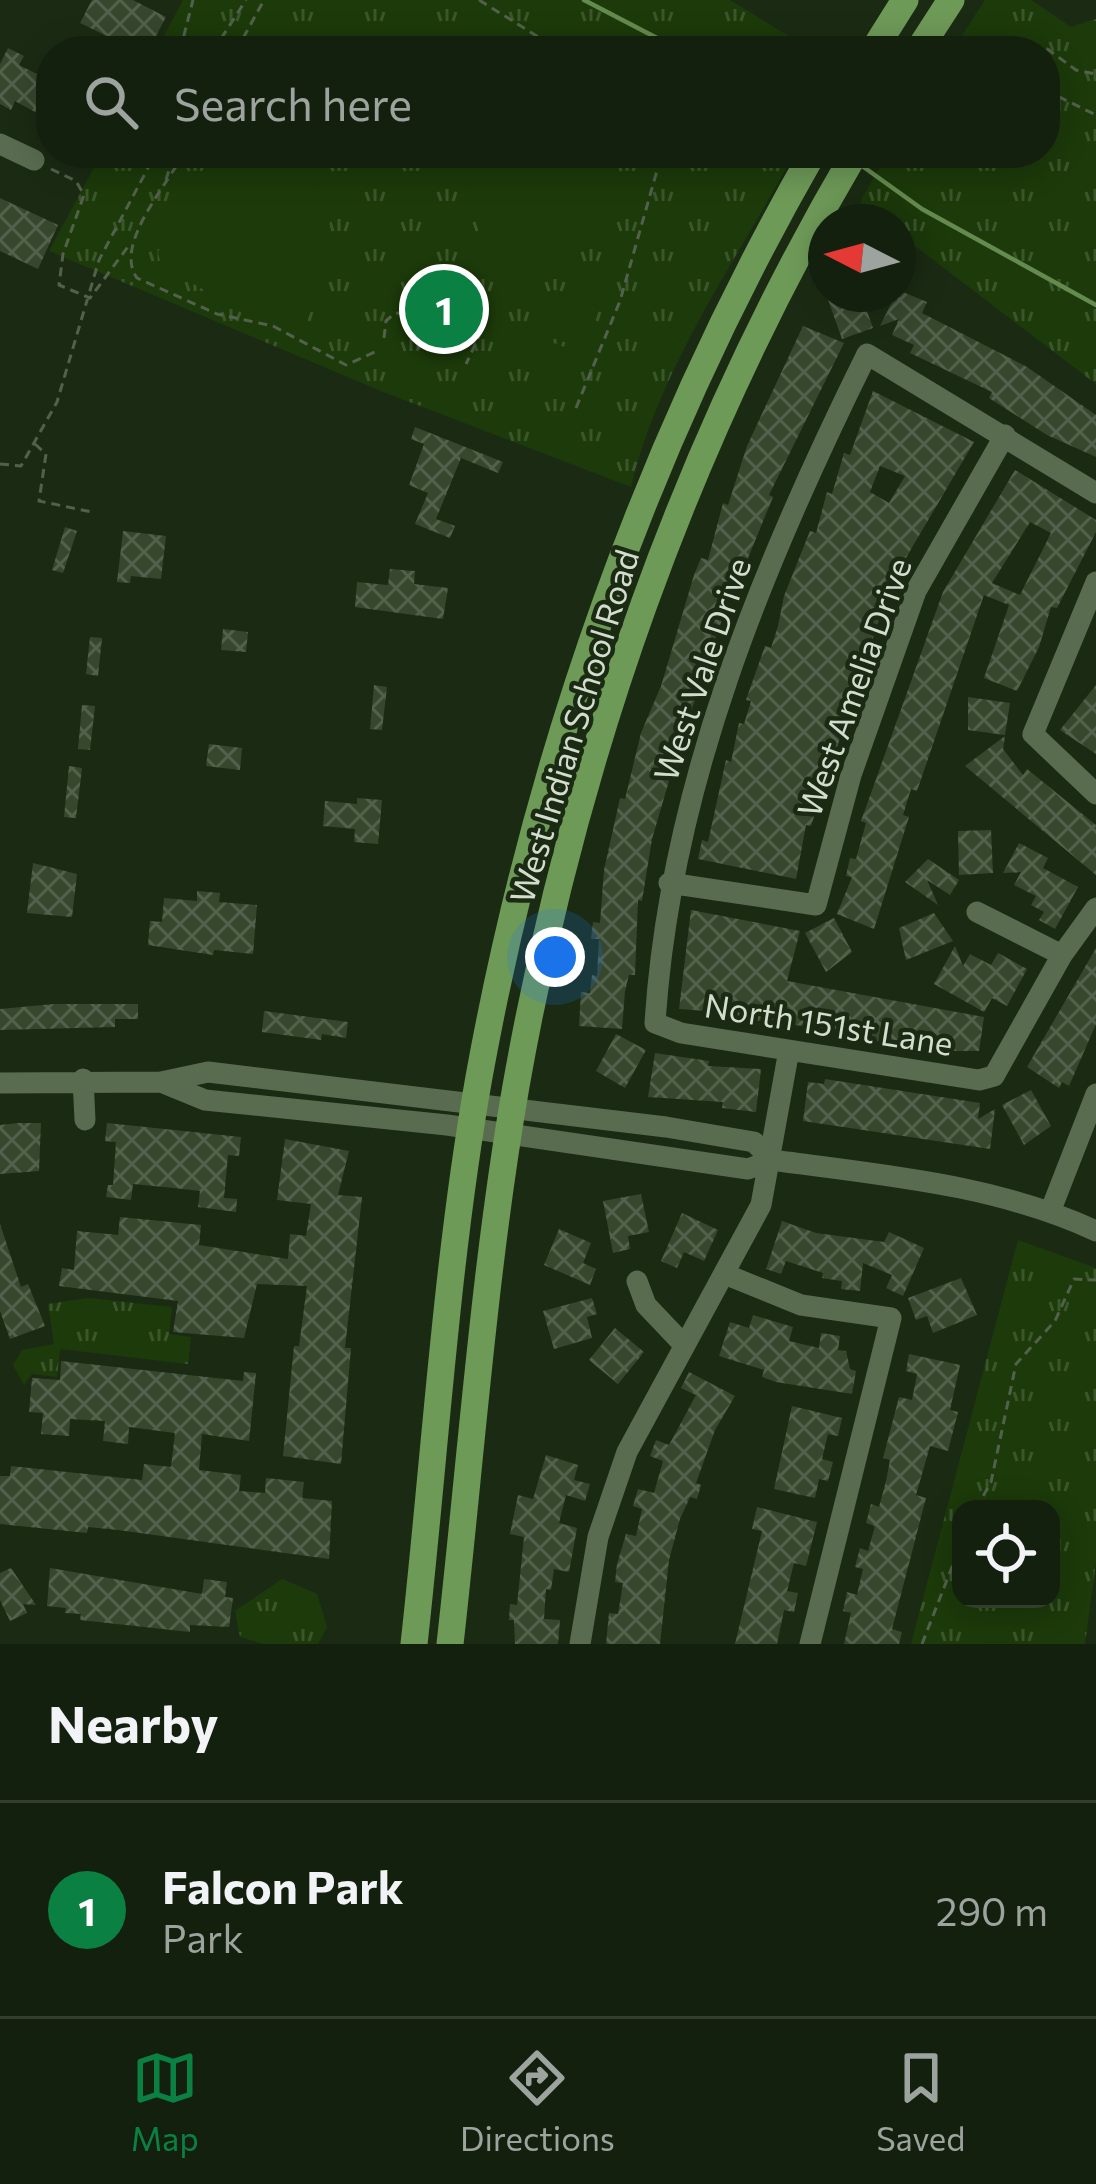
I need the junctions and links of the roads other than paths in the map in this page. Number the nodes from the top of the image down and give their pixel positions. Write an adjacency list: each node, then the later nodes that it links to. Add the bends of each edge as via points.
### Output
1 (905, 0): 3 (main road)
2 (951, 0): 4 (main road)
3 (882, 36)
4 (928, 36)
5 (0, 144): 6 (street)
6 (34, 160)
7 (805, 168): 22 (main road, West Indian School Road, via 708,352 594,631 525,868)
8 (846, 168): 22 (main road, West Indian School Road, via 724,403 637,620)
9 (1004, 435): 10 (street); 13 (street, West Amelia Drive, via 916,591 816,904); 13 (street, West Vale Drive, via 867,355 736,657)
10 (1096, 494)
11 (1096, 582): 12 (street, via 1033,734)
12 (1096, 794)
13 (669, 883): 17 (street, West Vale Drive)
14 (1096, 908): 16 (street)
15 (977, 912): 16 (street)
16 (1062, 955): 18 (street, North 151st Lane, via 994,1076)
17 (655, 1023): 18 (street, North 151st Lane)
18 (789, 1050): 27 (street)
19 (83, 1079): 20 (street); 22 (street, via 161,1082 208,1072); 23 (street)
20 (0, 1083)
21 (1096, 1094): 25 (street)
22 (492, 1118): 24 (street); 26 (street); 33 (main road, West Indian School Road); 34 (main road, West Indian School Road)
23 (85, 1120)
24 (641, 1124): 26 (street); 27 (street, via 754,1142)
25 (1088, 1132): 28 (street)
26 (637, 1152): 27 (street, via 748,1169)
27 (772, 1160): 28 (street, via 954,1187); 30 (street, via 761,1205)
28 (1050, 1212): 29 (street)
29 (1096, 1231)
30 (727, 1275): 32 (street); 36 (street, via 801,1304 891,1318)
31 (637, 1281): 32 (street, via 646,1305)
32 (684, 1345): 35 (street, via 627,1451 598,1537)
33 (414, 1644)
34 (450, 1644)
35 (580, 1644)
36 (811, 1644)

